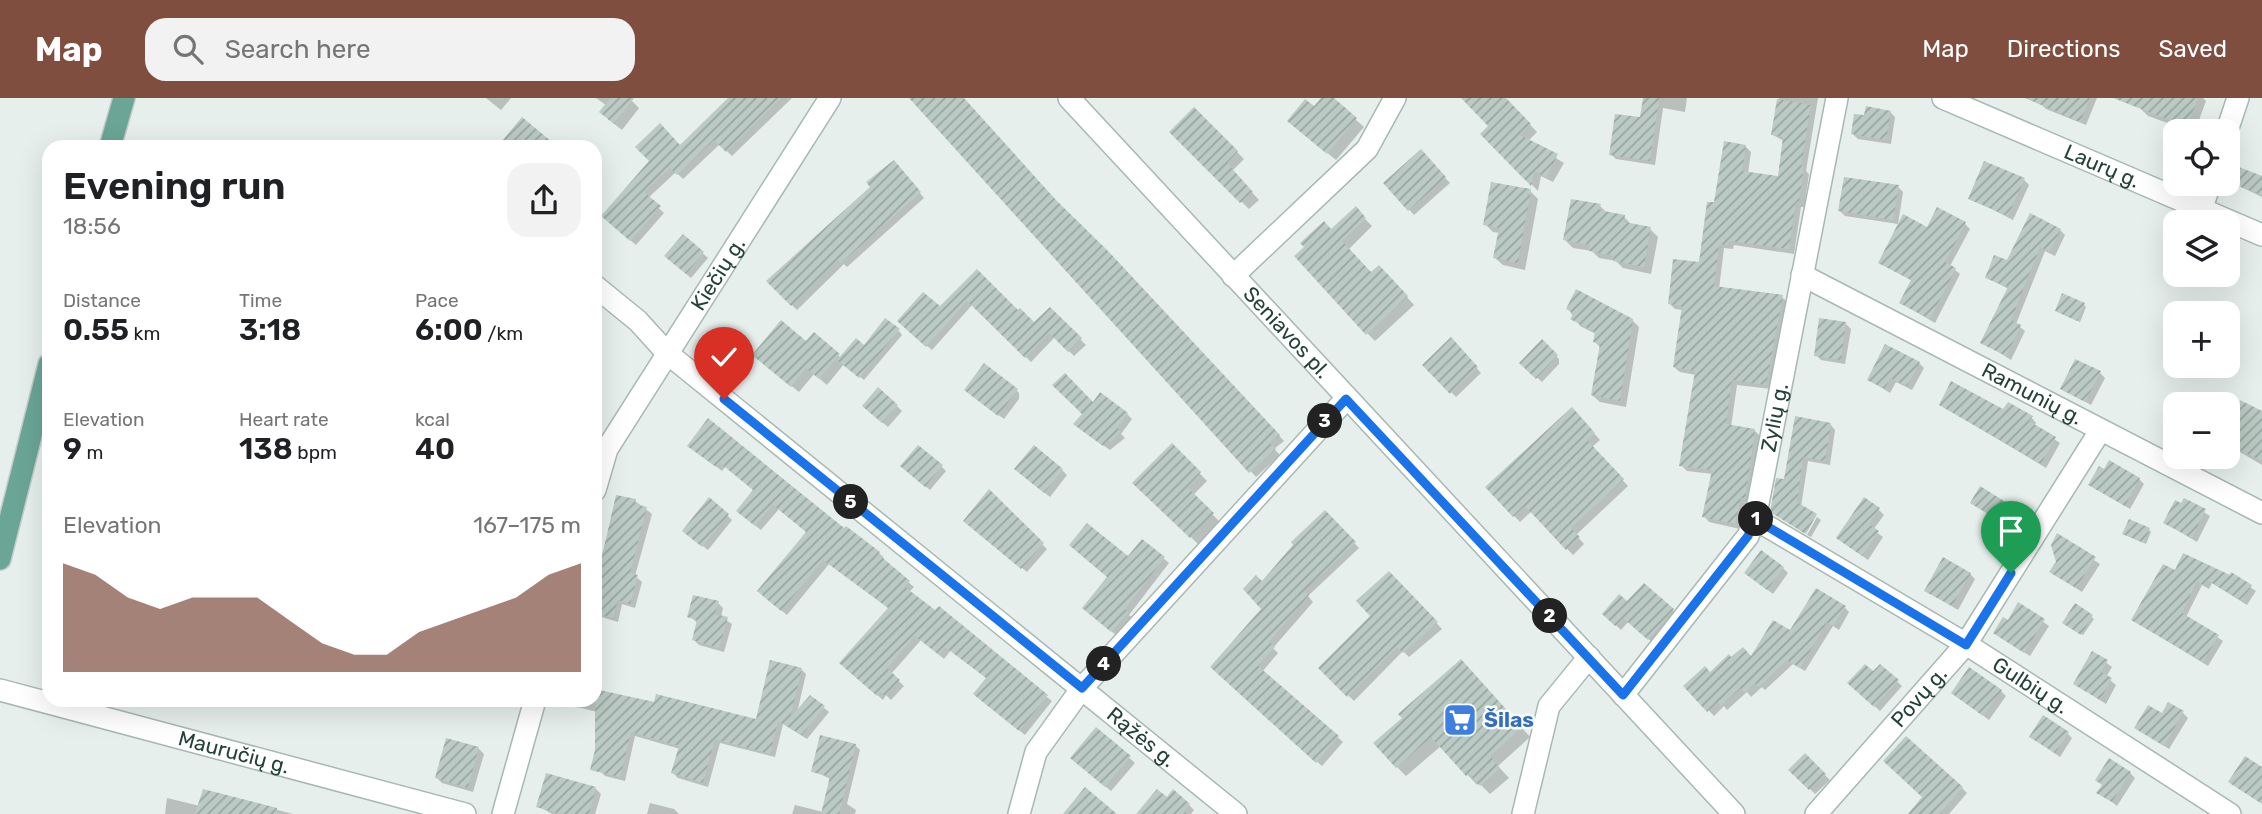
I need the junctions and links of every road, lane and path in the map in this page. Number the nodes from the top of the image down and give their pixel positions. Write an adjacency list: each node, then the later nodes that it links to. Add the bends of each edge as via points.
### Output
1 (124, 98): 9 (main road)
2 (830, 98): 17 (street, Kiečių g.)
3 (1069, 98): 15 (street, Seniavos pl.)
4 (1395, 98): 15 (street, via 1367,149)
5 (1837, 98): 14 (street, Zylių g.)
6 (1943, 98): 11 (street, Laurų g.)
7 (2238, 98): 8 (street)
8 (2231, 119)
9 (112, 140)
10 (2206, 196): 11 (street)
11 (2201, 210)
12 (2240, 226): 13 (street, Laurų g.)
13 (2262, 235)
14 (1802, 275): 20 (street, Ramunių g.); 23 (street, Zylių g.)
15 (1233, 276): 19 (street, Seniavos pl.)
16 (602, 292): 17 (street, Rąžės g.)
17 (667, 353): 21 (street, Kiečių g., via 607,449); 27 (street, Rąžės g.)
18 (42, 392): 24 (main road)
19 (1346, 399): 26 (street, Seniavos pl.); 27 (street)
20 (2099, 431): 22 (street, Ramunių g.); 25 (street, Povų g.)
21 (602, 466)
22 (2262, 513)
23 (1755, 519): 25 (street, Gulbių g.); 29 (street, Zylių g., via 1748,536)
24 (0, 559)
25 (1966, 645): 39 (street, Povų g.); 40 (street, Gulbių g.)
26 (1589, 657): 29 (street, Seniavos pl.); 37 (street, via 1549,706)
27 (1082, 688): 35 (street, via 1036,752); 36 (street, Rąžės g.)
28 (0, 690): 30 (street, Mauručių g.)
29 (1623, 695): 38 (street, Seniavos pl.)
30 (42, 701)
31 (64, 707): 33 (street, Mauručių g.)
32 (533, 707): 34 (street)
33 (465, 814)
34 (503, 814)
35 (1018, 814)
36 (1236, 814)
37 (1523, 814)
38 (1734, 814)
39 (1816, 814)
40 (2230, 814)

